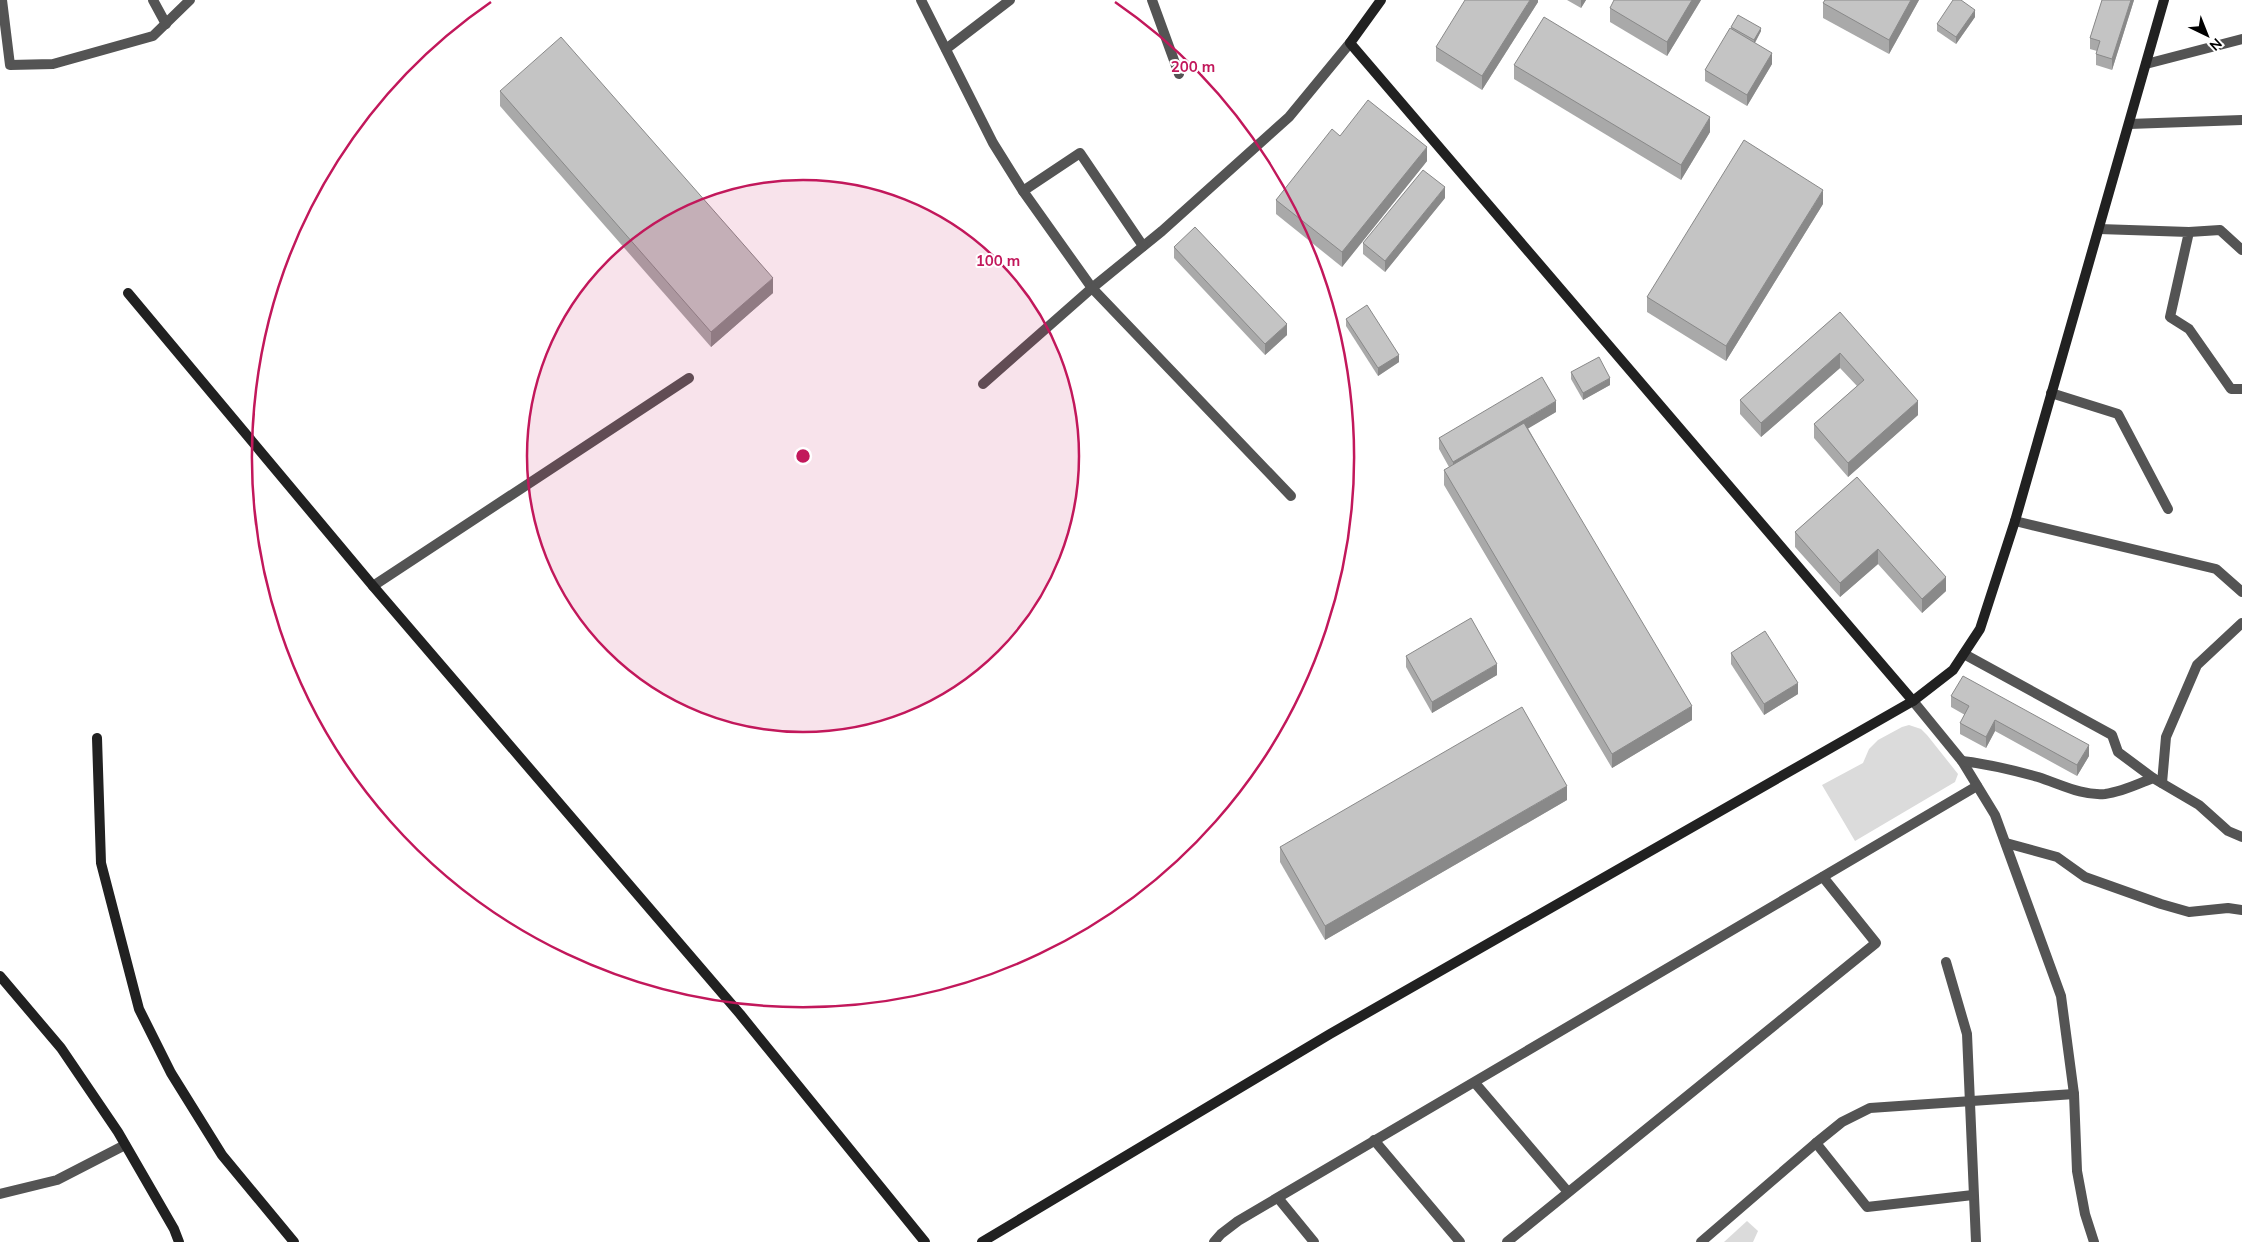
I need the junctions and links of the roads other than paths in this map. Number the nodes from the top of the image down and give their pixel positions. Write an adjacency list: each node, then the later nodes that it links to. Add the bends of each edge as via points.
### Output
1 (2, 0): 9 (street)
2 (153, 0): 10 (street)
3 (190, 0): 10 (street)
4 (921, 0): 13 (street)
5 (1010, 0): 13 (street)
6 (1152, 0): 15 (street)
7 (1381, 0): 12 (street)
8 (2164, 0): 14 (street)
9 (2, 23): 10 (street, via 10,64 53,64 153,36)
10 (166, 24)
11 (2242, 40): 14 (street)
12 (1350, 43): 21 (street, via 1289,117); 36 (street)
13 (946, 49): 18 (street, via 993,144)
14 (2146, 64): 17 (street)
15 (1179, 74)
16 (2242, 120): 17 (street)
17 (2129, 124): 19 (street)
18 (1023, 191): 21 (street, via 1080,153); 23 (street)
19 (2099, 229): 20 (street); 28 (street)
20 (2189, 232): 22 (street, via 2220,230); 27 (street, via 2170,317 2189,329 2231,389)
21 (1144, 246): 23 (street)
22 (2242, 250)
23 (1092, 288): 26 (street); 29 (street)
24 (128, 293): 32 (street)
25 (689, 378): 32 (street)
26 (983, 384)
27 (2242, 389)
28 (2052, 393): 30 (street, via 2118,414); 31 (street)
29 (1291, 496)
30 (2168, 509)
31 (2015, 521): 33 (street, via 2216,569); 35 (street, via 1980,629)
32 (373, 586): 59 (street, via 740,1014)
33 (2242, 592)
34 (2242, 623): 39 (street, via 2197,665 2166,737)
35 (1964, 654): 36 (street, via 1953,670); 39 (street, via 2112,735 2118,752)
36 (1913, 701): 38 (street); 60 (street, via 1330,1034)
37 (97, 738): 58 (street, via 101,863 139,1009 171,1074 222,1155)
38 (1962, 761): 39 (street, via 2038,777 2082,792 2105,794); 40 (street)
39 (2158, 781): 41 (street, via 2199,805 2228,830)
40 (1977, 786): 42 (street, via 1995,815); 43 (street)
41 (2242, 836)
42 (2006, 843): 44 (street, via 2057,858 2085,877 2189,912 2228,908); 48 (street, via 2061,996)
43 (1823, 877): 47 (street); 53 (street, via 1876,943)
44 (2242, 910)
45 (1946, 962): 49 (street, via 1967,1034)
46 (0, 976): 52 (street, via 61,1048)
47 (1475, 1083): 50 (street); 53 (street)
48 (2074, 1094): 49 (street); 67 (street, via 2077,1171)
49 (1969, 1101): 51 (street, via 1870,1108 1842,1122); 55 (street)
50 (1374, 1140): 56 (street); 63 (street)
51 (1816, 1142): 55 (street, via 1867,1208); 65 (street)
52 (125, 1145): 54 (street, via 57,1180); 57 (street)
53 (1568, 1192): 64 (street)
54 (0, 1194)
55 (1973, 1195): 66 (street)
56 (1278, 1198): 61 (street, via 1238,1221); 62 (street)
57 (179, 1242)
58 (294, 1242)
59 (925, 1242)
60 (982, 1242)
61 (1214, 1242)
62 (1314, 1242)
63 (1460, 1242)
64 (1507, 1242)
65 (1701, 1242)
66 (1976, 1242)
67 (2094, 1242)

